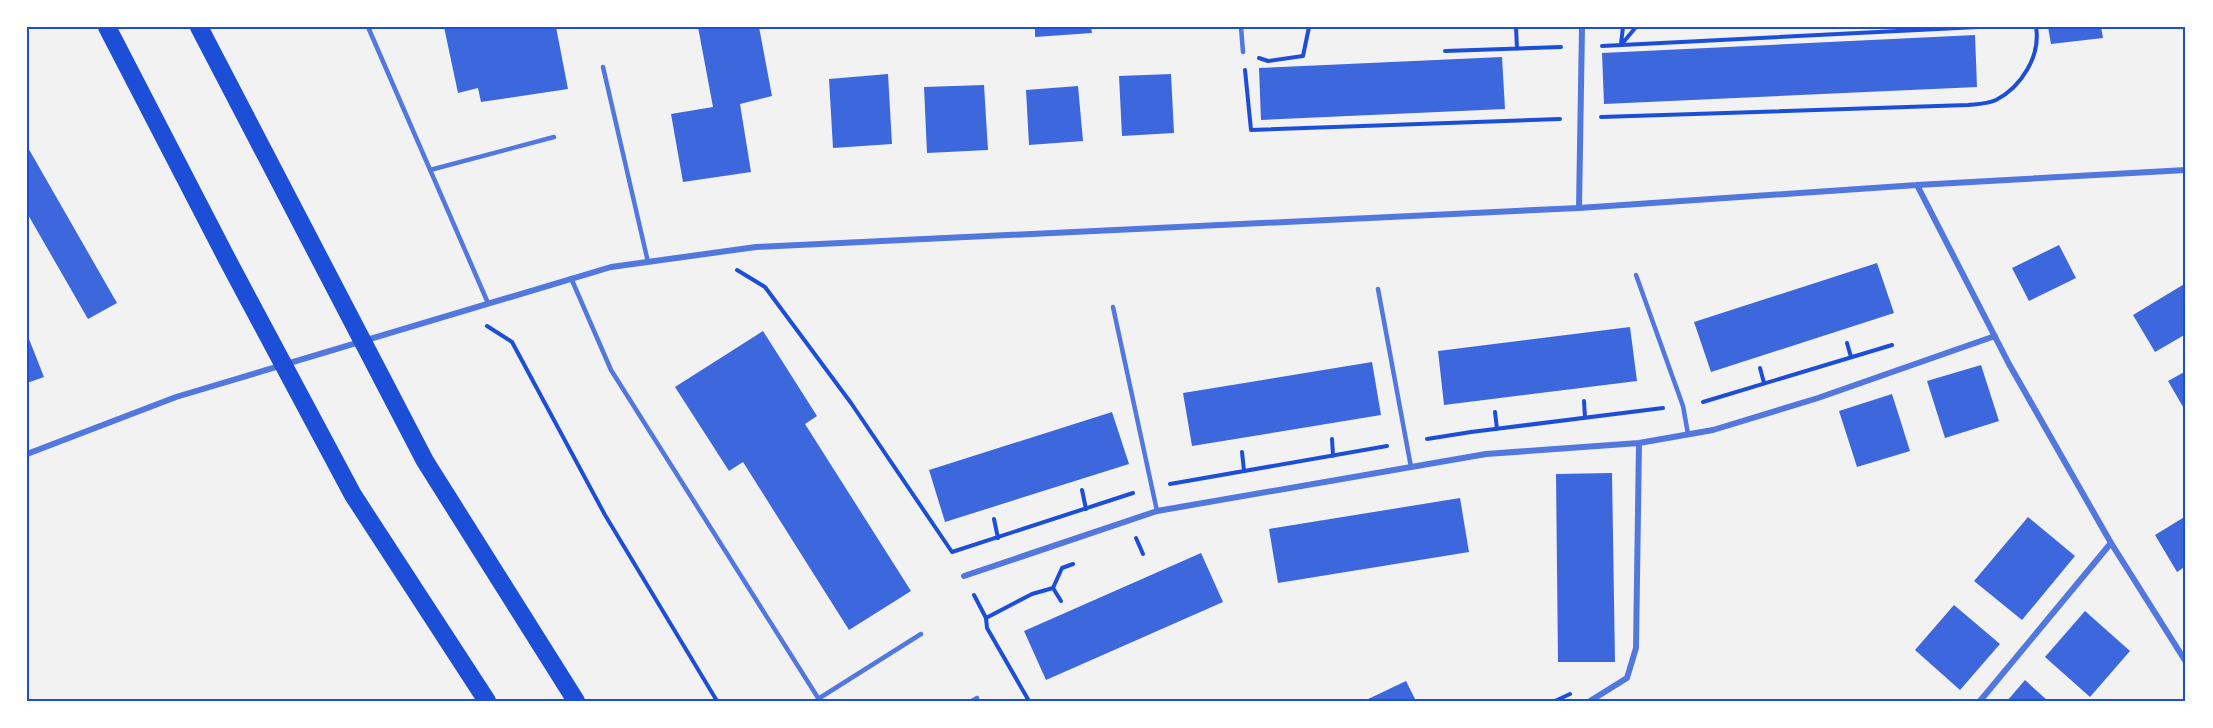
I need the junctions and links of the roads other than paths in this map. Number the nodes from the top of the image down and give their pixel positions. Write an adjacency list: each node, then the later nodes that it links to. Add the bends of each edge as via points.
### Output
1 (107, 27): 30 (highway, via 353,495)
2 (199, 27): 31 (highway, via 425,461)
3 (368, 27): 9 (lane)
4 (1241, 27): 6 (lane)
5 (1582, 27): 12 (street)
6 (1243, 52)
7 (603, 67): 13 (lane)
8 (554, 137): 9 (lane)
9 (430, 170): 17 (lane)
10 (2186, 170): 11 (street)
11 (1917, 184): 12 (street); 19 (street)
12 (1579, 208): 13 (street, via 756,247)
13 (648, 262): 15 (street)
14 (1636, 275): 20 (lane, via 1683,406)
15 (571, 278): 17 (street); 29 (lane, via 611,370)
16 (1378, 288): 23 (lane)
17 (488, 303): 22 (street, via 176,397)
18 (1113, 307): 24 (lane)
19 (1995, 336): 20 (street, via 1818,398); 25 (street)
20 (1688, 434): 21 (street)
21 (1639, 443): 23 (street, via 1486,454); 32 (street, via 1636,648 1627,678)
22 (27, 454)
23 (1411, 467): 24 (street)
24 (1157, 511): 26 (street)
25 (2111, 543): 28 (street); 33 (street)
26 (964, 576)
27 (921, 634): 29 (lane)
28 (2186, 662)
29 (819, 700)
30 (487, 701)
31 (576, 701)
32 (1590, 701)
33 (1980, 701)

